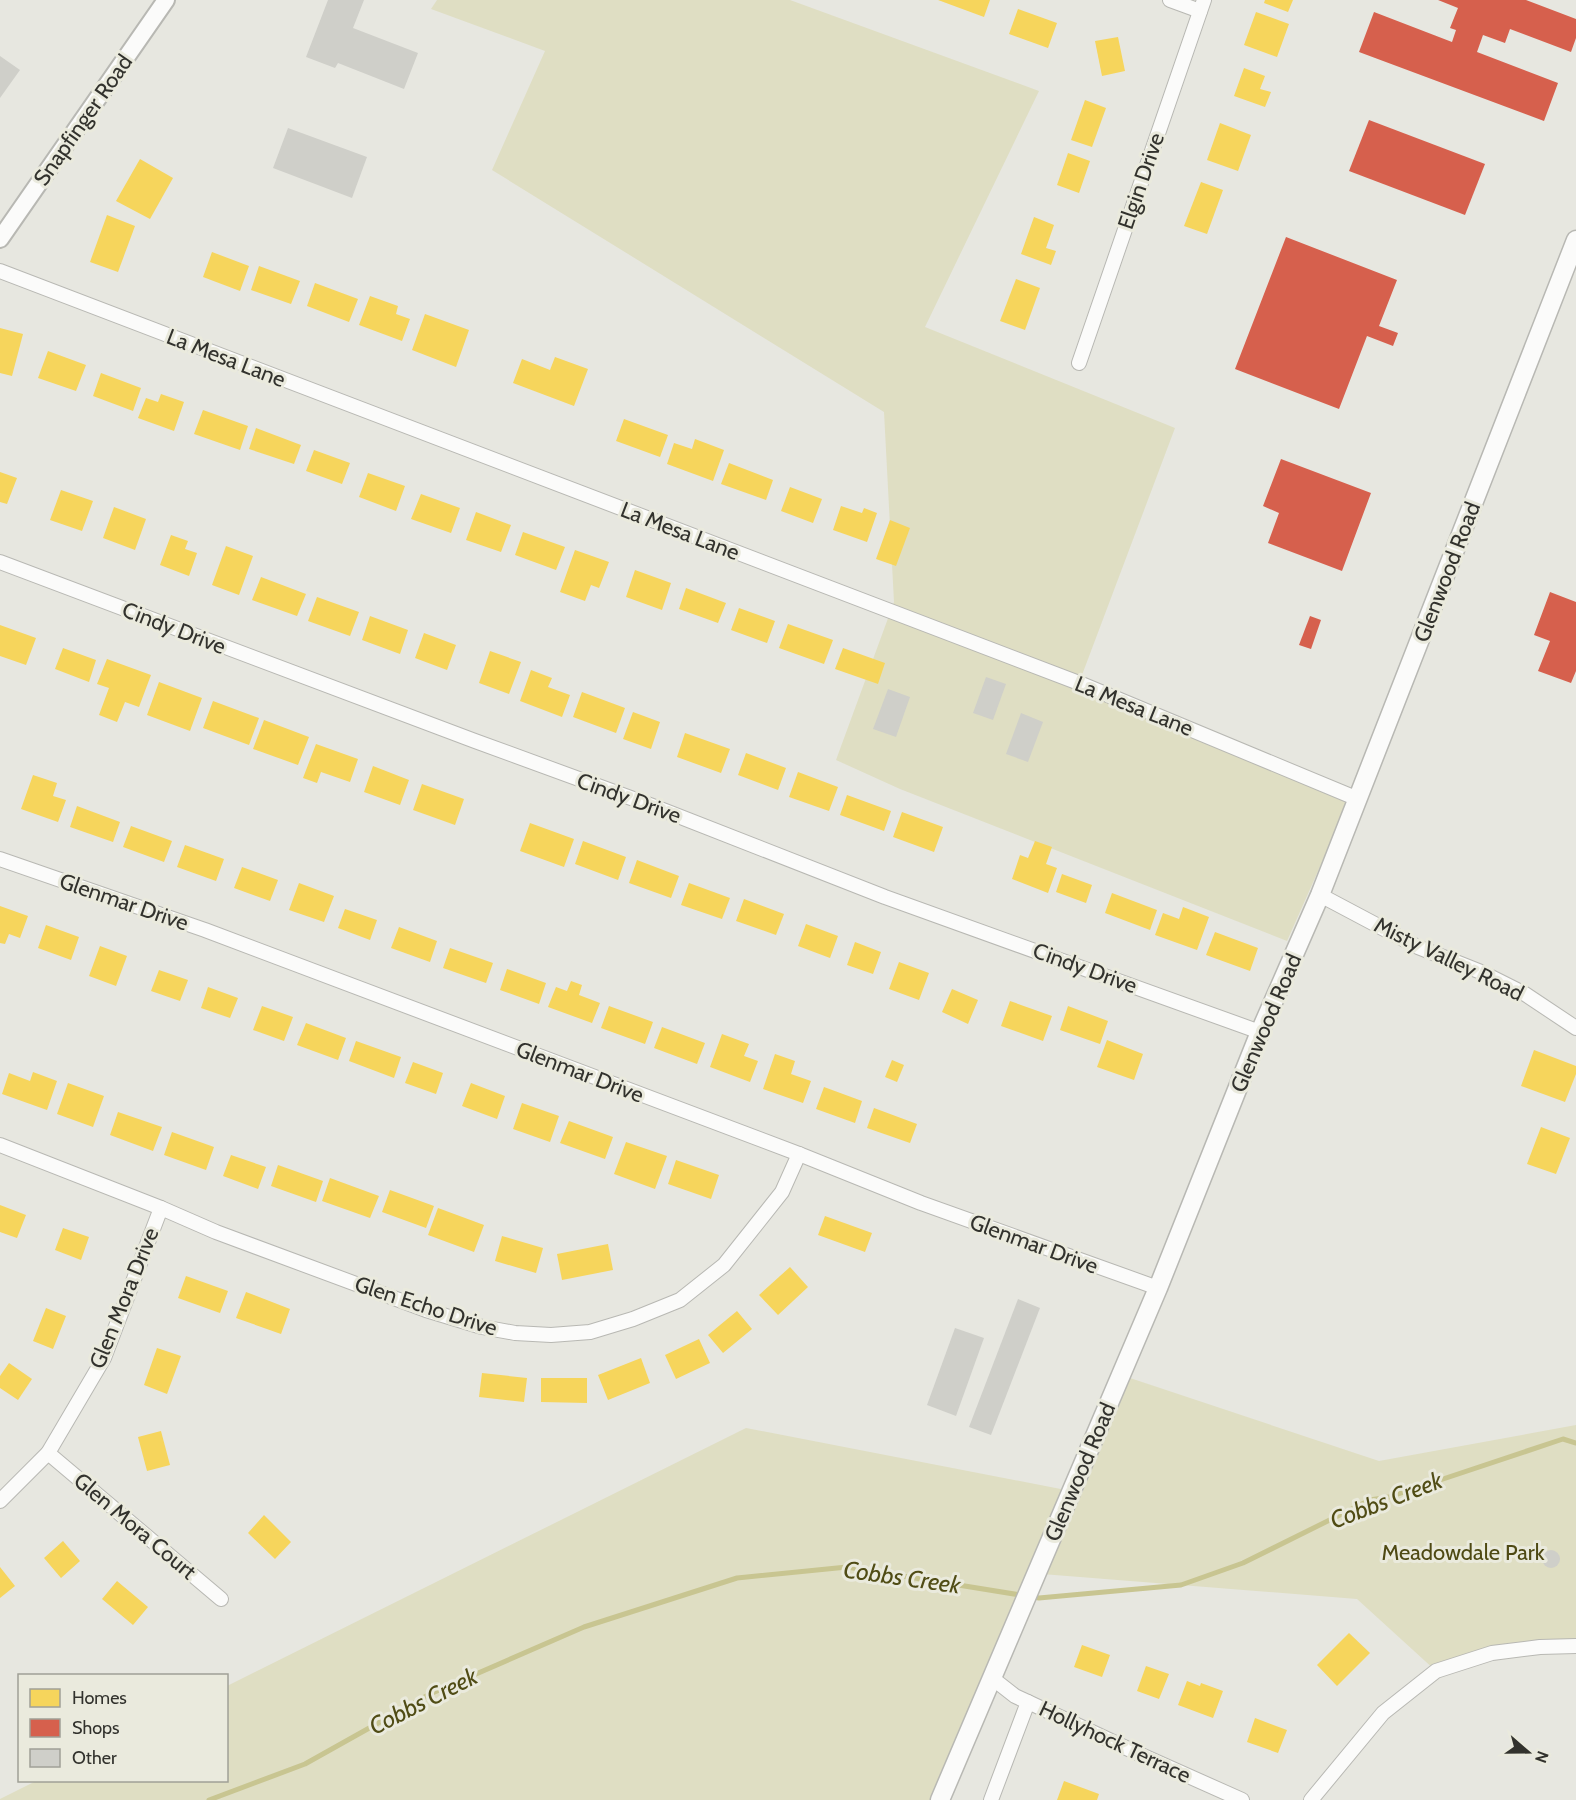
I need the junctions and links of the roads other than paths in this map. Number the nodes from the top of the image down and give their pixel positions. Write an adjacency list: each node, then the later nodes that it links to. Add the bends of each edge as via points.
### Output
1 (166, 0): 4 (street, Snapfinger Road)
2 (1170, 0): 3 (street)
3 (1202, 5): 7 (street, Elgin Drive)
4 (0, 239)
5 (1576, 240): 9 (main road, Glenwood Road)
6 (0, 271): 9 (street, La Mesa Lane, via 1079,683)
7 (1079, 363)
8 (0, 562): 13 (street, Cindy Drive, via 885,897)
9 (1358, 799): 11 (main road, Glenwood Road)
10 (0, 859): 15 (street, Glenmar Drive, via 205,930)
11 (1320, 895): 12 (street, Misty Valley Road, via 1418,947 1525,994); 13 (main road, Glenwood Road)
12 (1576, 1028)
13 (1260, 1032): 17 (main road, Glenwood Road)
14 (0, 1145): 16 (street, Glen Echo Drive)
15 (799, 1154): 16 (street, Glen Echo Drive, via 782,1192 724,1265 680,1300 590,1332 551,1335 482,1327 238,1241); 17 (street, Glenmar Drive, via 921,1203)
16 (160, 1208): 18 (street, Glen Mora Drive, via 104,1358)
17 (1158, 1288): 22 (main road, Glenwood Road)
18 (48, 1453): 19 (street, Glen Mora Drive); 20 (street, Glen Mora Court)
19 (0, 1501)
20 (221, 1599)
21 (1576, 1646): 27 (street, via 1492,1653 1436,1671 1383,1713)
22 (992, 1678): 23 (street, Hollyhock Terrace); 24 (main road, Glenwood Road)
23 (1028, 1702): 25 (street); 26 (street, Hollyhock Terrace)
24 (940, 1800)
25 (991, 1800)
26 (1242, 1800)
27 (1311, 1800)

